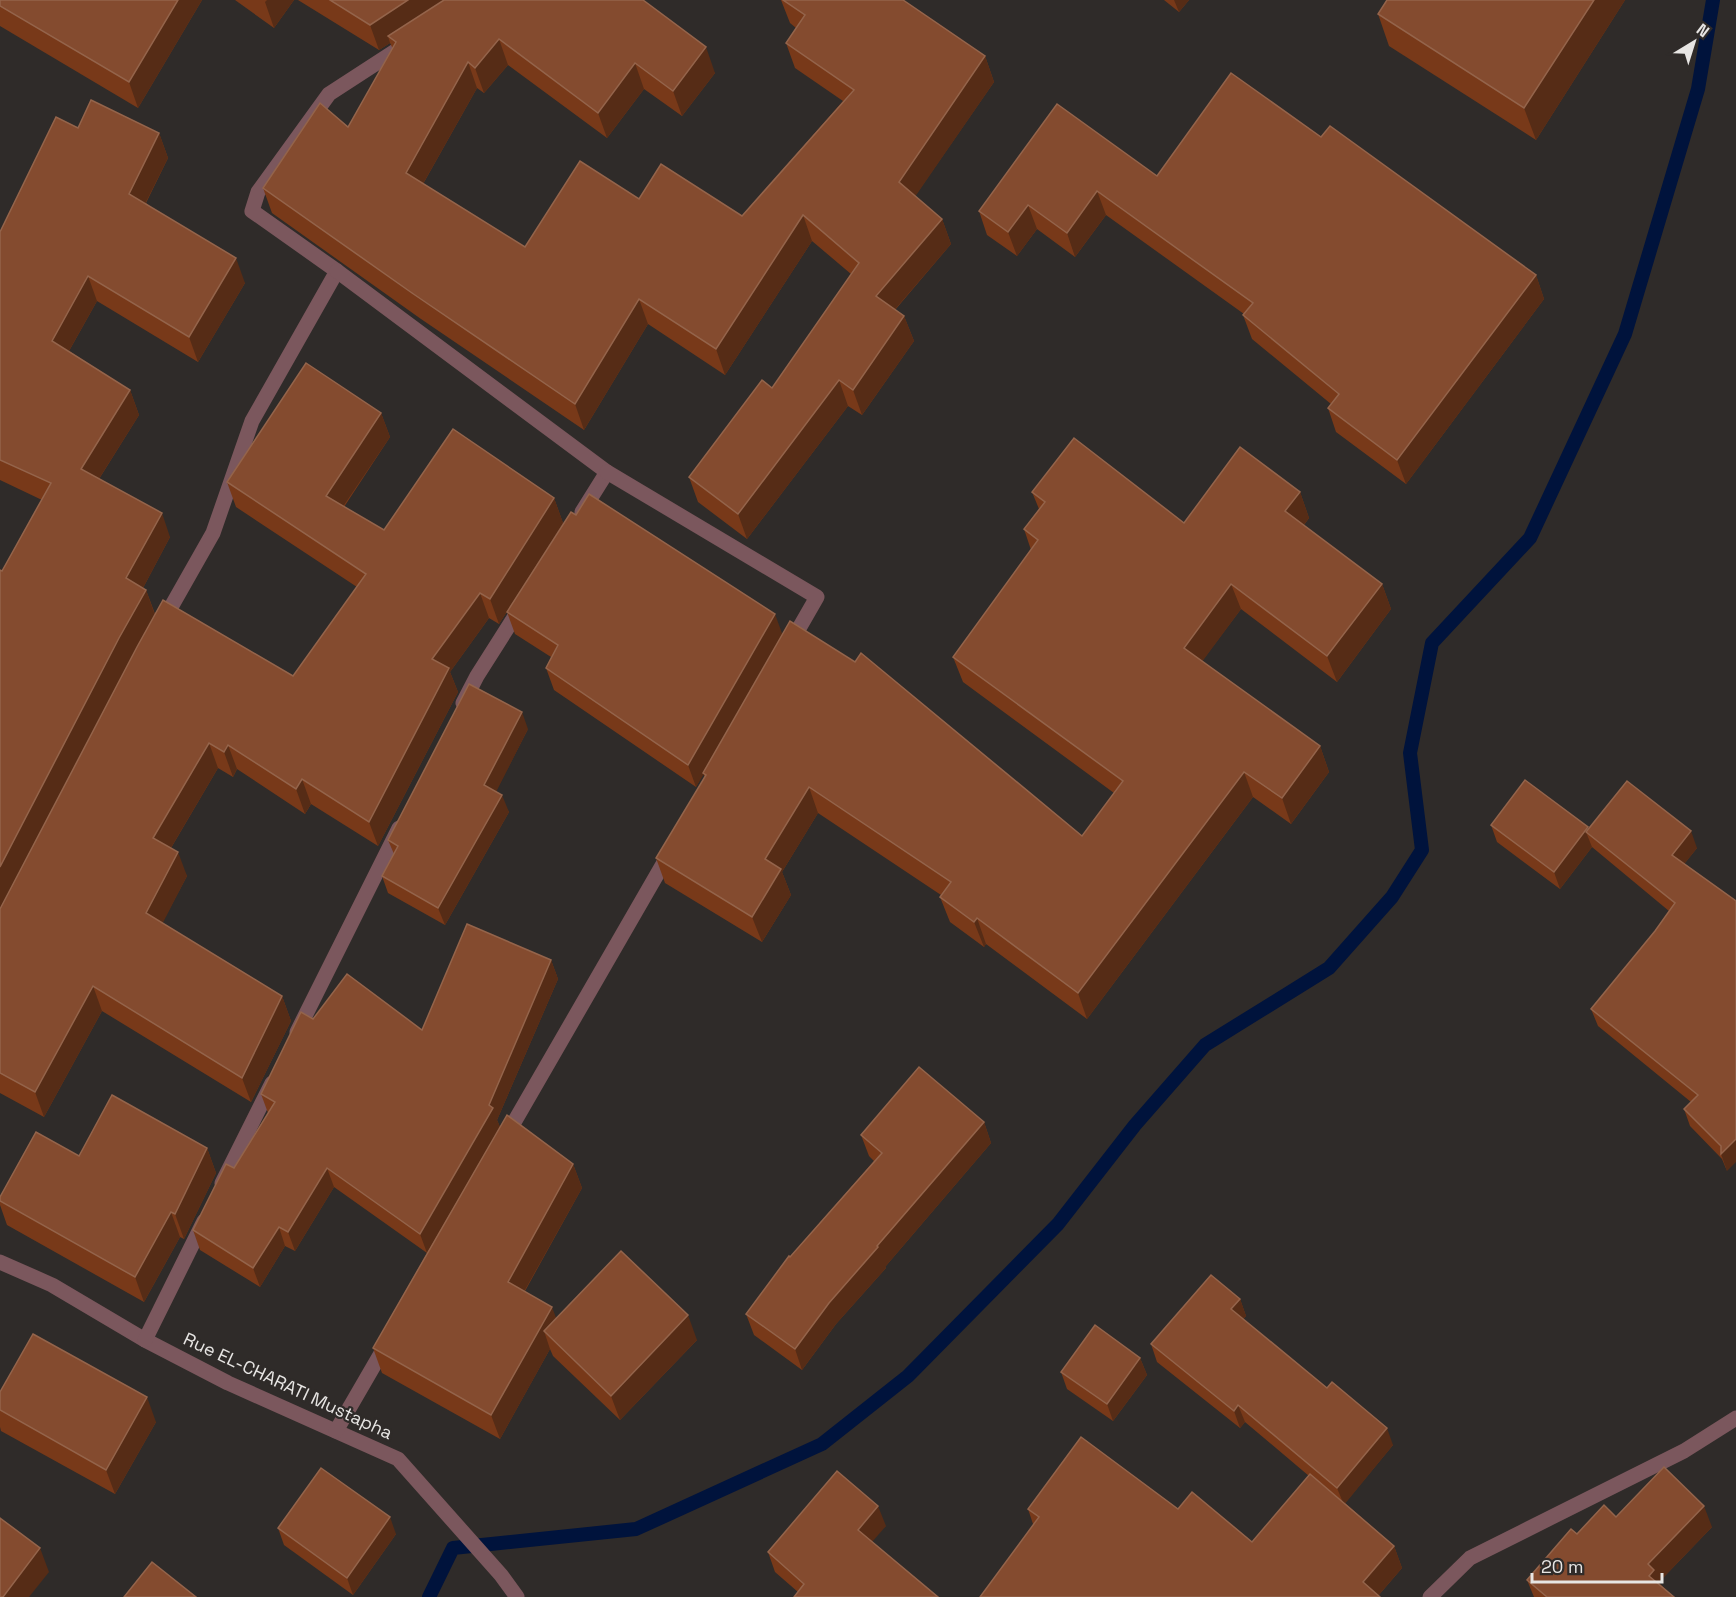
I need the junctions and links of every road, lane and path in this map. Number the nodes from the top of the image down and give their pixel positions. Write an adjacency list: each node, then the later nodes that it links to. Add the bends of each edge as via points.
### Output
1 (416, 38): 2 (street, via 329,94 258,192 252,211)
2 (337, 271): 3 (street); 6 (street, via 252,421 213,533)
3 (607, 472): 4 (street); 7 (street, via 817,597)
4 (576, 520)
5 (533, 588): 8 (street, via 477,676)
6 (154, 636)
7 (782, 659)
8 (456, 718)
9 (407, 812): 11 (street)
10 (680, 835): 13 (street)
11 (291, 1043)
12 (281, 1064): 14 (street)
13 (500, 1146)
14 (218, 1191)
15 (208, 1213): 18 (street)
16 (0, 1262): 18 (street, Rue EL-CHARATI Mustapha, via 52,1286)
17 (393, 1332): 20 (street)
18 (145, 1340): 20 (street, Rue EL-CHARATI Mustapha, via 228,1383)
19 (1736, 1418): 22 (street, via 1684,1451 1470,1558)
20 (336, 1431): 21 (street, Rue EL-CHARATI Mustapha, via 398,1459)
21 (517, 1597)
22 (1430, 1597)

